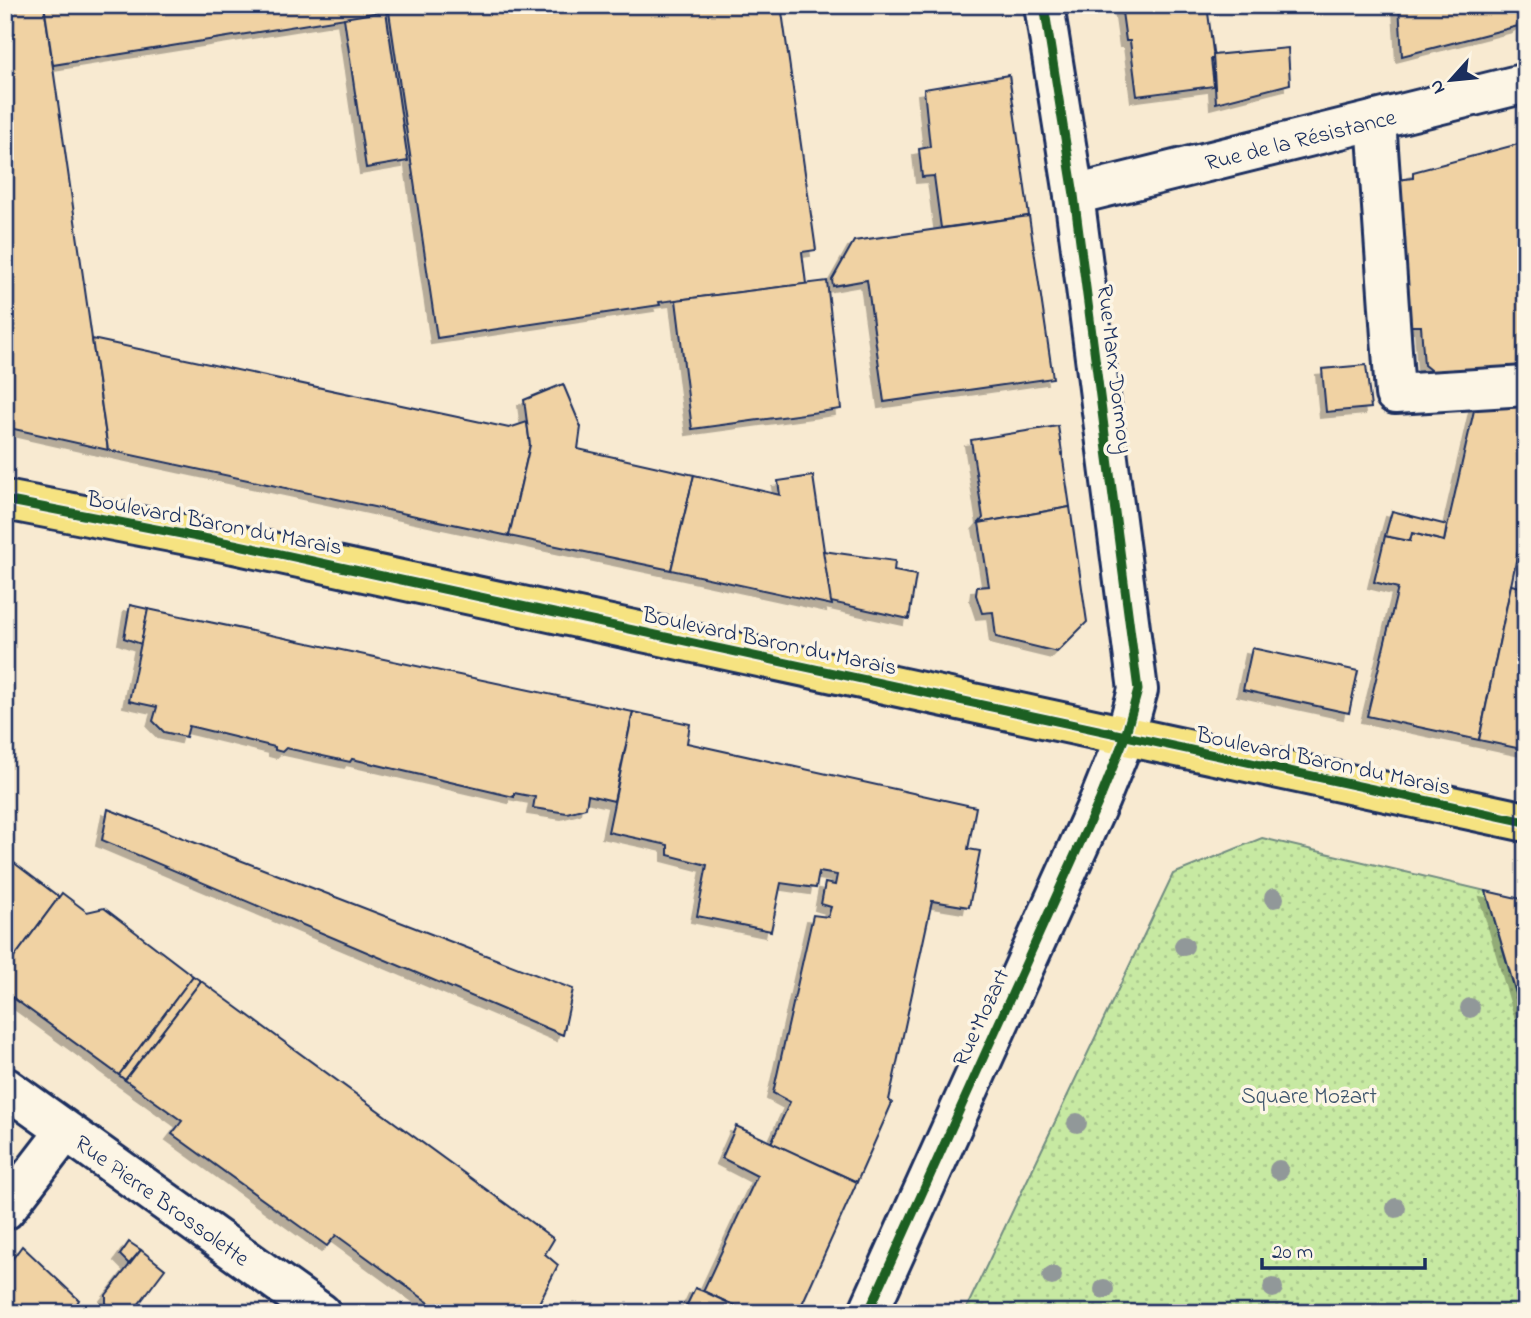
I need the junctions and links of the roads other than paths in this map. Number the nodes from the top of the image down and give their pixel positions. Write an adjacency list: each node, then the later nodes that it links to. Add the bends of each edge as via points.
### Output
1 (1044, 5): 4 (street, Rue Marx Dormoy)
2 (1526, 83): 3 (street, Rue de la Résistance)
3 (1376, 120): 4 (street, Rue de la Résistance); 5 (street, via 1395,394)
4 (1074, 195): 7 (street, Rue Marx Dormoy, via 1138,690)
5 (1526, 386)
6 (5, 500): 7 (main road, Boulevard Baron du Marais, via 248,547)
7 (1125, 737): 8 (main road, Boulevard Baron du Marais); 13 (street, Rue Mozart)
8 (1526, 822)
9 (5, 1087): 10 (street, Rue Pierre Brossolette)
10 (65, 1132): 11 (street); 12 (street, Rue Pierre Brossolette)
11 (5, 1210)
12 (321, 1313)
13 (867, 1313)

